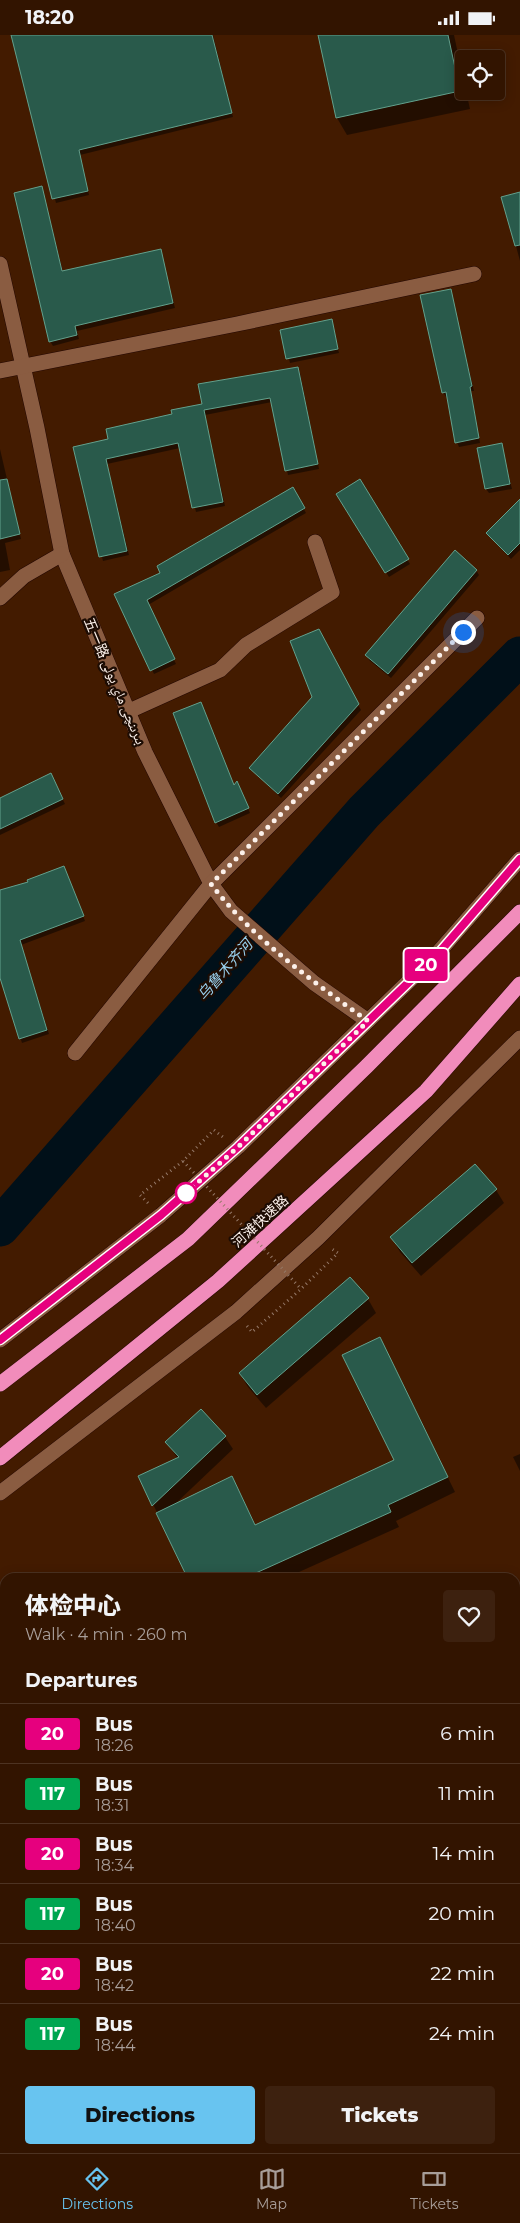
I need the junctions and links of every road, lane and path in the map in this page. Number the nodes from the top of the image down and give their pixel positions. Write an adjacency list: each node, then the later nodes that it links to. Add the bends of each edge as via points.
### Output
1 (0, 264): 3 (street, 五一路 بىرىنچى ماي يولى)
2 (474, 274): 3 (street, via 236,325)
3 (23, 365): 4 (street); 6 (street, 五一路 بىرىنچى ماي يولى)
4 (0, 371)
5 (315, 543): 9 (street, via 332,592 246,645 220,669)
6 (62, 554): 7 (street, via 24,576); 9 (street, 五一路 بىرىنچى ماي يولى)
7 (0, 598)
8 (477, 618): 11 (street)
9 (127, 712): 11 (street, 五一路 بىرىنچى ماي يولى)
10 (520, 859): 14 (street, via 437,955)
11 (211, 884): 14 (street, 五一路 بىرىنچى ماي يولى, via 231,911 314,983); 16 (street)
12 (520, 912): 24 (highway, via 188,1239)
13 (520, 984): 25 (highway, 河滩快速路, via 426,1091 218,1281)
14 (368, 1021): 23 (street, via 238,1147 161,1215)
15 (520, 1038): 26 (street, via 318,1237 236,1312)
16 (75, 1053)
17 (214, 1130): 18 (path)
18 (182, 1161): 19 (path); 21 (path, bridge)
19 (140, 1195)
20 (338, 1253): 21 (path)
21 (301, 1289): 22 (path)
22 (252, 1332)
23 (0, 1340)
24 (0, 1384)
25 (0, 1458)
26 (0, 1493)

